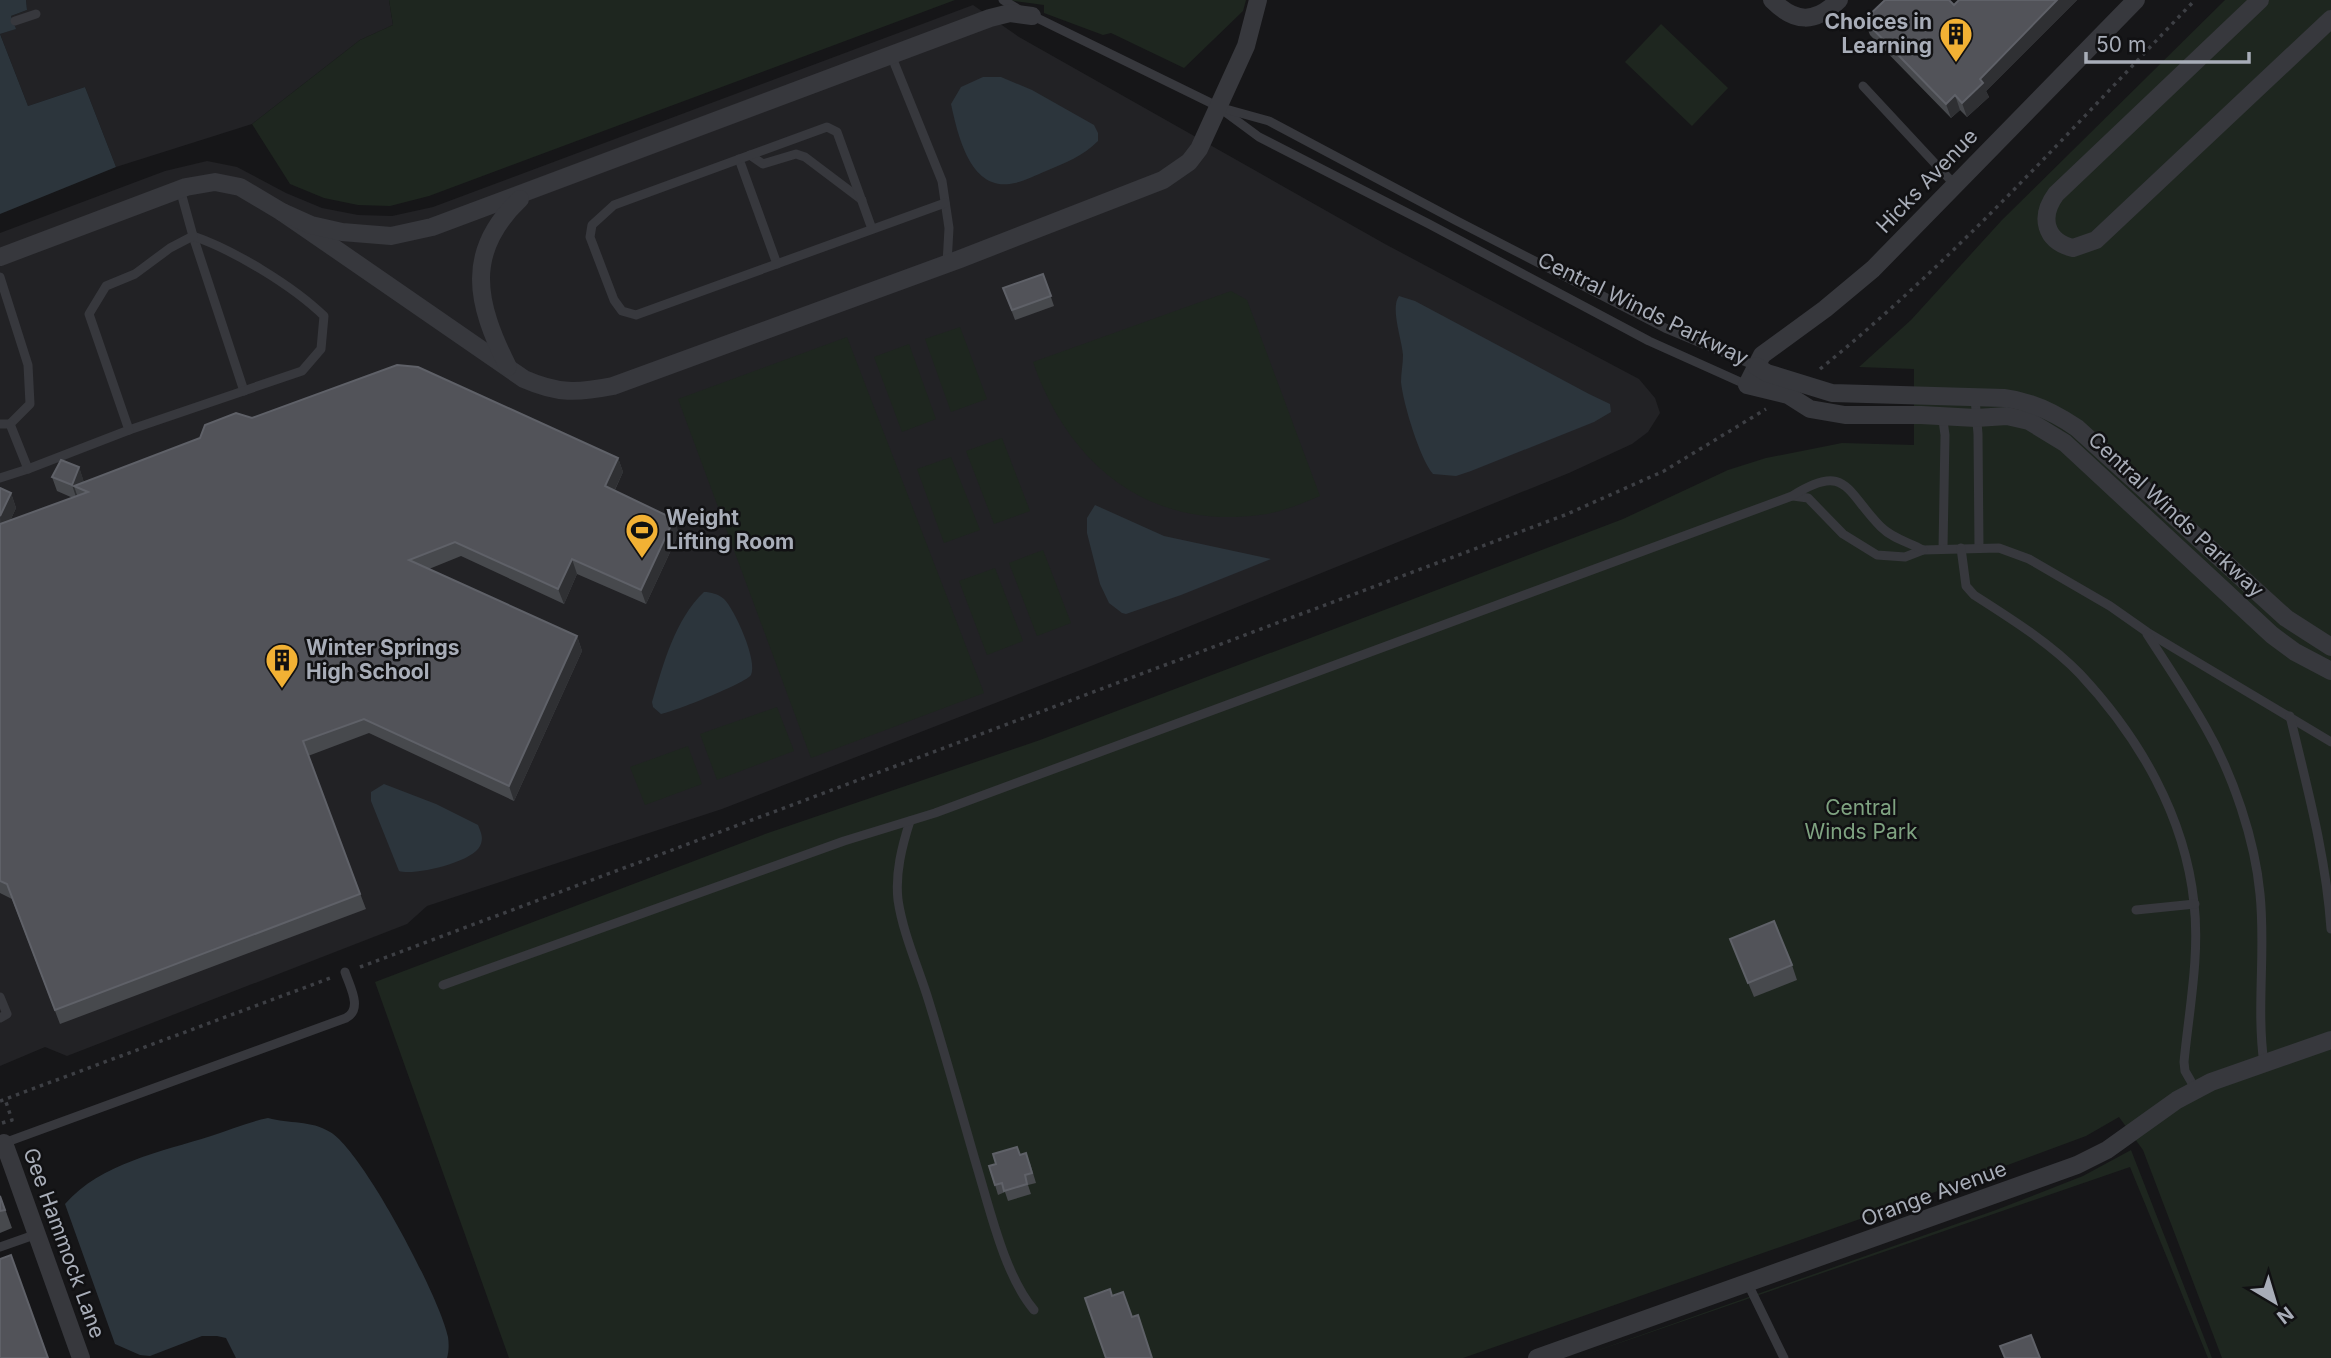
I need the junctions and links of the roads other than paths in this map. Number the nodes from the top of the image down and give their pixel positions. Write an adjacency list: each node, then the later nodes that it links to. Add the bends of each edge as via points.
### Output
1 (1003, 0): 8 (lane, Central Winds Parkway)
2 (1258, 0): 13 (street, via 1246,46)
3 (1772, 0): 4 (street, via 1799,18 1829,11)
4 (1839, 0)
5 (2136, 0): 16 (street, Hicks Avenue)
6 (2260, 0): 9 (street, via 2056,194 2045,219 2058,242 2073,248 2096,240)
7 (36, 14): 10 (lane)
8 (1032, 16): 11 (street, via 1010,13 990,18); 13 (lane, Central Winds Parkway)
9 (2331, 19)
10 (15, 21)
11 (891, 55): 18 (street); 20 (lane, via 942,181)
12 (1863, 86): 16 (lane)
13 (1217, 106): 26 (street, via 1194,156 1163,180); 28 (lane, Central Winds Parkway, via 1269,121 1665,328); 30 (lane, Central Winds Parkway, via 1259,137 1649,341)
14 (750, 155): 15 (lane); 19 (lane, via 763,164 796,154 805,157); 19 (lane, via 827,127 837,132)
15 (739, 159): 25 (lane); 25 (lane, via 614,205 592,225 590,237 614,300 622,311 636,315)
16 (1955, 185): 28 (street, Hicks Avenue, via 1846,294 1762,355)
17 (180, 189): 21 (street, via 215,182 240,187); 23 (lane); 24 (street)
18 (528, 192): 21 (street, via 432,227 391,236 342,232); 29 (street, via 488,239 481,268 482,300)
19 (862, 200): 22 (lane)
20 (945, 203): 22 (lane); 26 (lane)
21 (282, 212): 29 (street)
22 (872, 229): 25 (lane)
23 (193, 236): 31 (lane); 31 (lane, via 221,245 309,301 324,316 321,349 302,371); 37 (lane, via 135,274 106,286 89,314)
24 (0, 257)
25 (777, 264)
26 (947, 264): 29 (street, via 613,386 576,393 547,389)
27 (0, 277): 36 (lane, via 28,365 30,404)
28 (1756, 366): 30 (street, Hicks Avenue); 32 (street, Central Winds Parkway, via 1832,393)
29 (509, 369)
30 (1747, 385): 34 (street, Central Winds Parkway, via 1788,395 1810,409 1837,414)
31 (244, 391): 37 (lane)
32 (1941, 397): 33 (street, Central Winds Parkway); 34 (lane)
33 (1975, 398): 35 (lane); 46 (street, Central Winds Parkway, via 2016,400 2064,419 2286,618)
34 (1942, 417): 35 (street, Central Winds Parkway); 43 (lane)
35 (1976, 418): 42 (lane); 47 (street, Central Winds Parkway, via 2002,415 2021,419 2057,437 2250,616 2295,652)
36 (5, 424): 38 (lane)
37 (129, 430): 38 (lane)
38 (28, 469): 39 (lane)
39 (0, 478)
40 (1792, 496): 44 (lane, via 1808,498 1843,534 1877,555 1905,556); 44 (lane, via 1820,482 1840,482 1882,528); 50 (lane)
41 (1961, 548): 42 (lane); 43 (lane); 51 (lane, via 1966,586 1973,595 2079,673 2142,752 2176,826)
42 (1979, 548): 45 (lane, via 1999,548 2029,559)
43 (1943, 549): 44 (lane)
44 (1923, 550)
45 (2145, 631): 48 (lane); 59 (lane, via 2207,729 2255,857 2261,897)
46 (2331, 647)
47 (2331, 671)
48 (2290, 716): 49 (lane); 53 (lane, via 2321,849)
49 (2331, 743)
50 (910, 821): 55 (lane); 65 (lane, via 897,884 903,921 990,1209 1014,1278)
51 (2195, 904): 52 (lane); 60 (lane, via 2193,978 2183,1062)
52 (2136, 910)
53 (2331, 929)
54 (345, 972): 61 (lane, via 355,1007 352,1015)
55 (443, 985)
56 (0, 997): 57 (lane, via 7,1014)
57 (0, 1018)
58 (2331, 1040): 59 (street, Orange Avenue)
59 (2264, 1063): 60 (street, Orange Avenue)
60 (2196, 1090): 64 (street, Orange Avenue, via 2125,1139 2077,1165)
61 (2, 1144): 62 (street, Gee Hammock Lane)
62 (37, 1234): 63 (lane); 66 (street, Gee Hammock Lane)
63 (0, 1247)
64 (1748, 1284): 67 (street, Orange Avenue); 68 (lane)
65 (1034, 1310)
66 (80, 1358)
67 (1537, 1358)
68 (1784, 1358)

